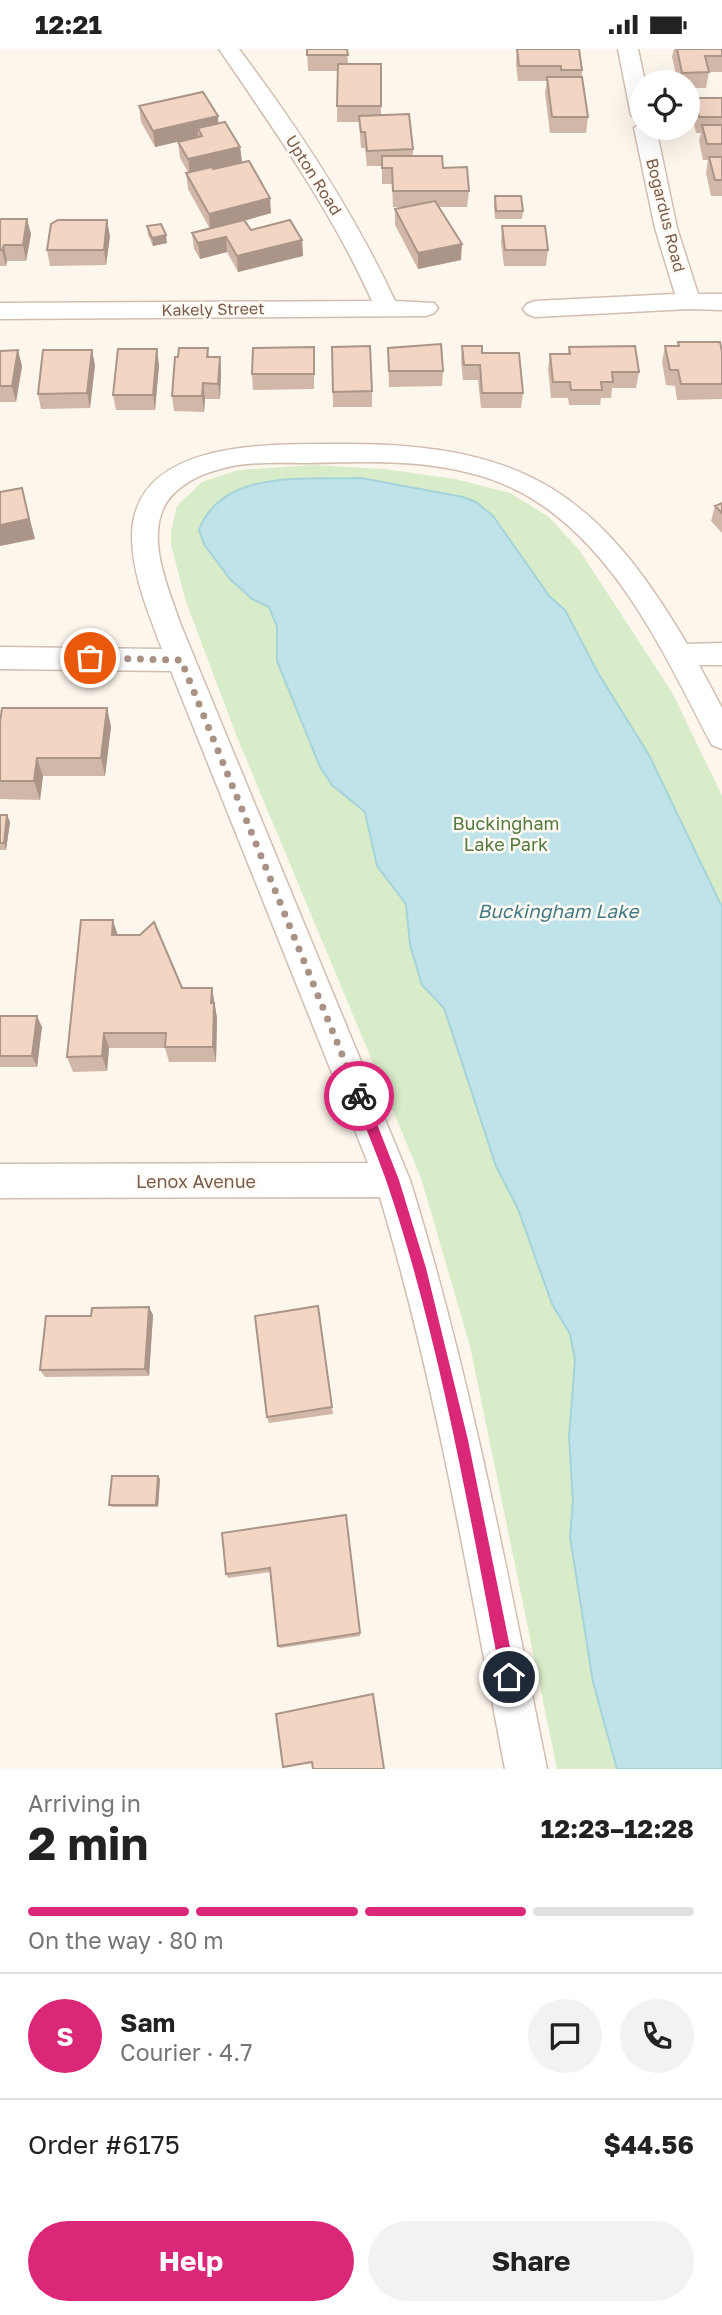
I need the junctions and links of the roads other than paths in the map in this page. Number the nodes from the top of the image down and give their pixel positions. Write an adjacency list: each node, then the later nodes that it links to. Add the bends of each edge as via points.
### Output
1 (229, 49): 7 (street, Upton Road, via 348,230)
2 (628, 49): 3 (street)
3 (632, 70)
4 (648, 140): 5 (street, Bogardus Road, via 666,228)
5 (689, 301): 6 (street); 9 (street)
6 (722, 302)
7 (387, 308): 8 (street, Kakely Street); 10 (street, Kakely Street)
8 (426, 308)
9 (535, 309)
10 (0, 311)
11 (722, 654): 12 (street)
12 (681, 655): 14 (street, via 645,598 607,551 548,497 493,470 418,456 364,453 246,455 195,468 165,488 146,523 146,548); 15 (street)
13 (0, 658): 14 (street)
14 (181, 660): 16 (street)
15 (722, 737)
16 (392, 1180): 17 (street, Lenox Avenue); 18 (street, via 456,1416)
17 (0, 1181)
18 (526, 1769)

